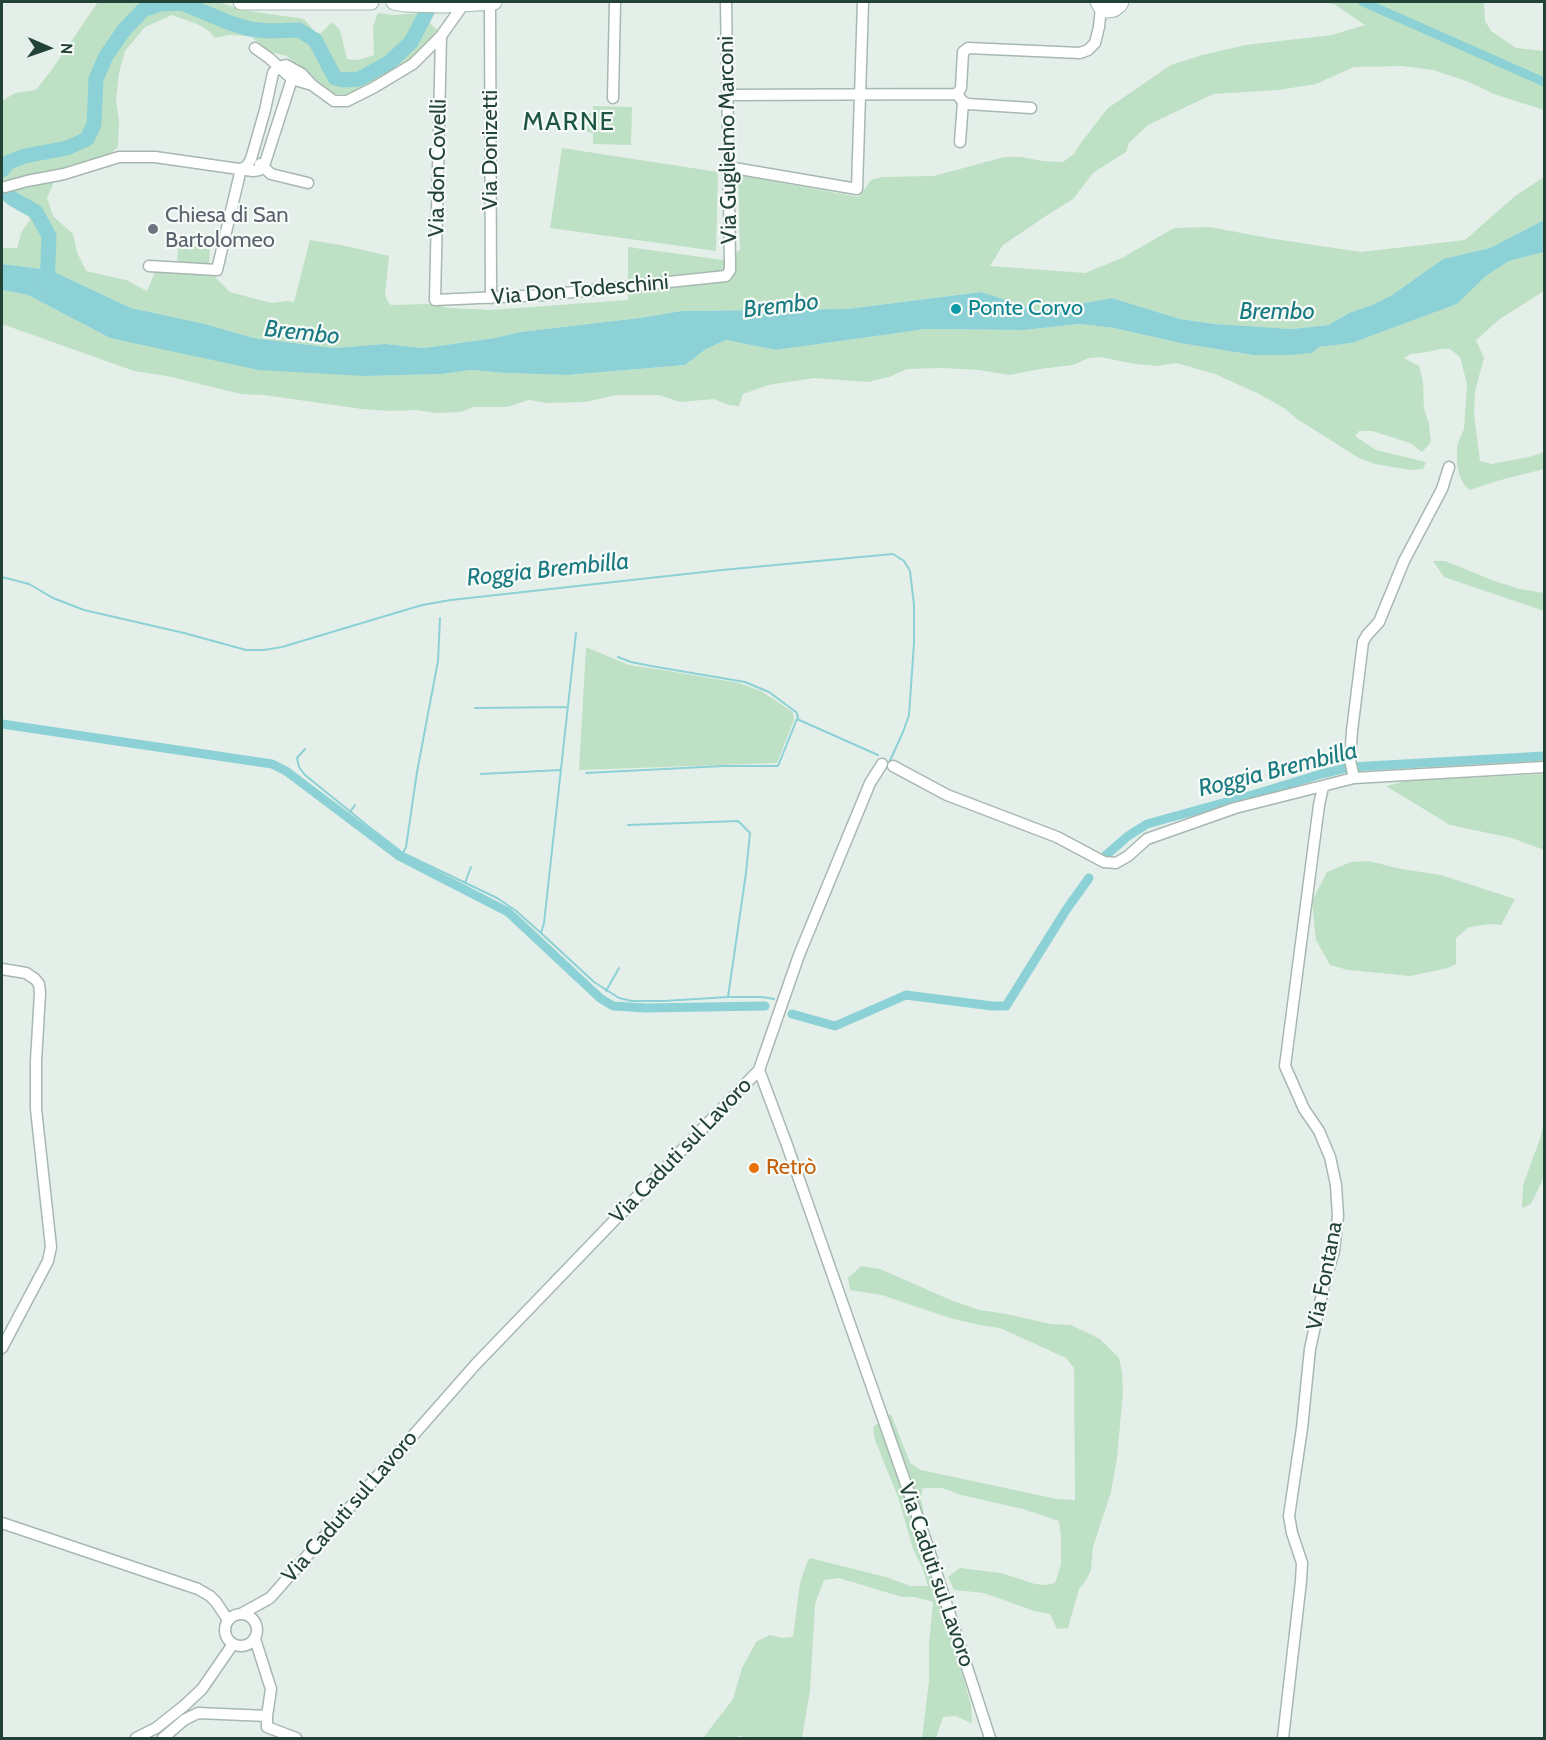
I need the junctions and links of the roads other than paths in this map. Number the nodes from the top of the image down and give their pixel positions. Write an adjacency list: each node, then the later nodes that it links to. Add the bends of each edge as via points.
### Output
1 (241, 2): 2 (street)
2 (366, 2): 3 (street)
3 (371, 2)
4 (492, 2): 11 (street); 31 (street, Via Donizetti)
5 (615, 2): 19 (street)
6 (726, 2): 18 (street, Via Guglielmo Marconi)
7 (862, 2): 17 (street)
8 (1120, 2): 10 (street, via 1107,10)
9 (400, 3): 11 (street)
10 (1100, 4): 20 (street, via 1095,43 1080,53 968,48 963,51)
11 (463, 5): 12 (street)
12 (441, 36): 16 (street, via 413,64 347,101 334,101); 32 (street, Via don Covelli)
13 (255, 48): 14 (street)
14 (278, 67): 15 (street); 16 (street, via 286,65); 23 (street, via 273,73)
15 (292, 79): 16 (street); 24 (street)
16 (312, 85)
17 (860, 94): 18 (street); 20 (street); 25 (street, via 856,189)
18 (728, 95): 25 (street, Via Guglielmo Marconi)
19 (613, 98)
20 (960, 98): 21 (street, via 968,104); 22 (street)
21 (1031, 108)
22 (960, 142)
23 (251, 159): 24 (street); 26 (street)
24 (264, 166): 26 (street, via 253,171); 27 (street, via 271,174)
25 (728, 167): 30 (street, Via Guglielmo Marconi, via 730,270)
26 (241, 169): 28 (street, via 155,157 119,157); 29 (street, via 217,270)
27 (308, 183)
28 (5, 187)
29 (149, 266)
30 (726, 276): 31 (street, Via Don Todeschini)
31 (491, 298): 32 (street, Via Don Todeschini)
32 (435, 300)
33 (1449, 467): 35 (street, via 1379,622 1363,642 1350,760)
34 (1545, 767): 35 (street)
35 (1354, 777): 36 (street)
36 (1323, 787): 38 (street, via 1235,808 1147,839 1116,863 1104,862 1057,837 947,795 888,765 870,783 799,955); 51 (street, Via Fontana, via 1285,1066 1330,1157 1338,1216 1334,1251 1310,1349 1289,1516 1302,1563)
37 (2, 969): 39 (street, via 26,973 39,984 36,1109 51,1247 48,1261)
38 (759, 1070): 41 (street, Via Caduti sul Lavoro, via 476,1364 270,1598); 50 (street, Via Caduti sul Lavoro, via 919,1522)
39 (2, 1348)
40 (2, 1523): 42 (street, via 198,1589 216,1602)
41 (240, 1614): 42 (street, Via Caduti sul Lavoro); 43 (street, via 254,1620)
42 (228, 1620): 44 (street, via 226,1636)
43 (255, 1639): 44 (street, via 247,1645); 45 (street, via 271,1689)
44 (233, 1644): 46 (street, via 202,1689 156,1728)
45 (267, 1721): 47 (street, via 198,1713); 48 (street); 49 (street)
46 (136, 1738)
47 (163, 1738)
48 (263, 1738)
49 (296, 1738)
50 (990, 1738)
51 (1283, 1738)

